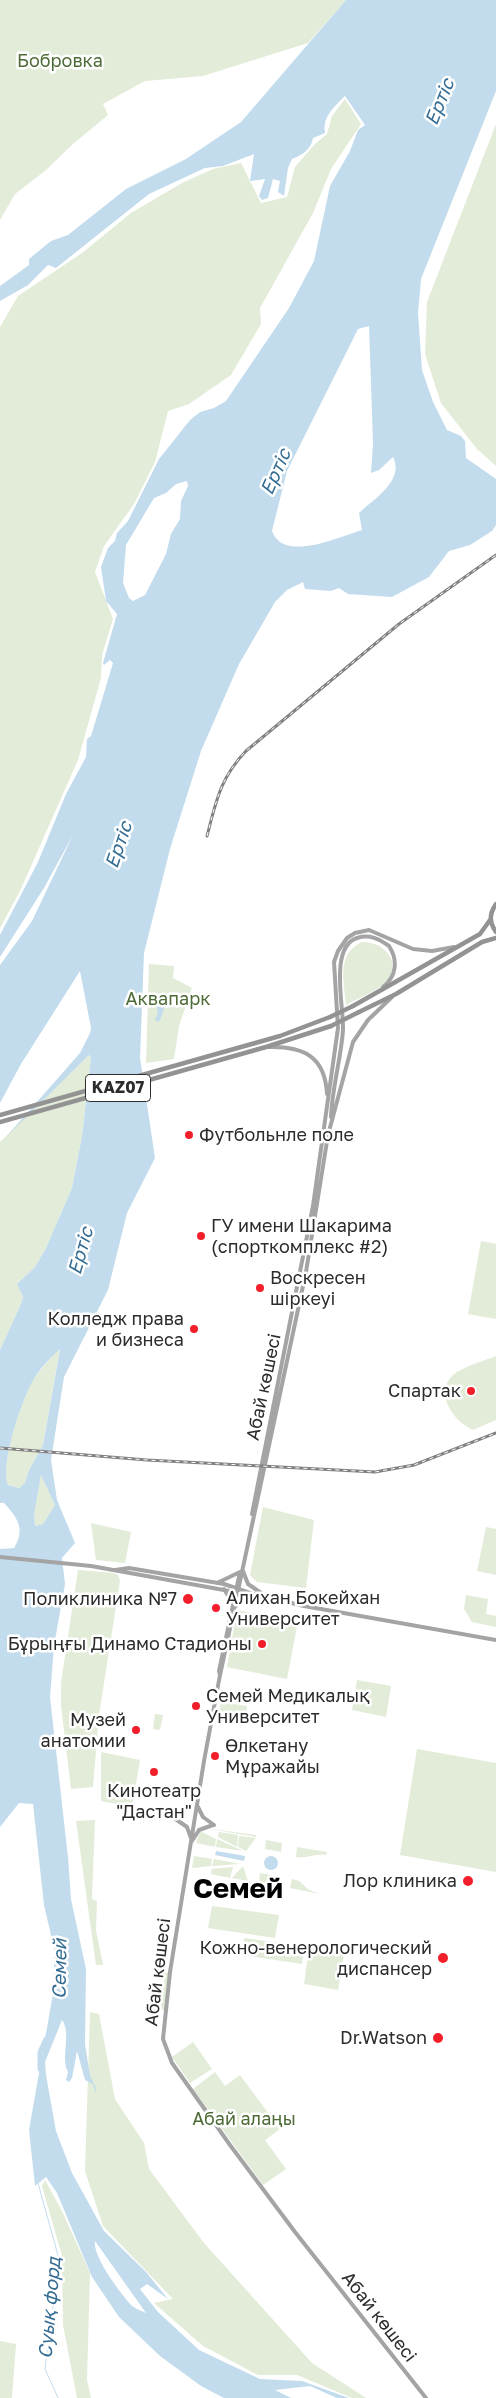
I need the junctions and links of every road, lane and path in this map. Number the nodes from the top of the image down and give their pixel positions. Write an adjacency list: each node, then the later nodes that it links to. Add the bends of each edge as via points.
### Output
1 (496, 904): 2 (highway, KAZ07)
2 (490, 920): 3 (highway); 5 (highway, KAZ07, via 480,934)
3 (496, 932)
4 (496, 938): 6 (highway, KAZ07, via 482,942)
5 (467, 942): 7 (highway, KAZ07); 9 (main road, via 432,951 402,945 369,930 347,938 334,962 338,1028)
6 (396, 994): 8 (highway, KAZ07, bridge, via 331,1026); 12 (main road, via 368,1020 353,1042)
7 (372, 996): 10 (highway, KAZ07, bridge, via 330,1017 280,1036); 12 (main road, via 386,985 396,963 389,946 379,939 354,939 342,953 340,962 343,1029)
8 (266, 1047): 9 (main road, via 302,1050 313,1057 323,1073); 11 (highway, KAZ07)
9 (327, 1102): 15 (main road, Абай көшесі, via 302,1272)
10 (0, 1115)
11 (0, 1122)
12 (330, 1126): 15 (main road, Абай көшесі, via 306,1272)
13 (0, 1557): 14 (main road)
14 (115, 1570): 16 (main road, via 129,1568); 17 (main road)
15 (241, 1570): 16 (main road); 18 (main road, Абай көшесі); 20 (main road, via 248,1584)
16 (217, 1583): 18 (main road)
17 (224, 1589): 18 (main road); 21 (main road)
18 (236, 1590): 19 (main road); 21 (main road, Абай көшесі); 22 (main road, Абай көшесі)
19 (253, 1594): 20 (main road); 22 (main road)
20 (265, 1596): 23 (main road, via 304,1606)
21 (232, 1603): 24 (main road, Абай көшесі)
22 (234, 1608): 24 (main road, Абай көшесі)
23 (496, 1640)
24 (220, 1673): 25 (main road, Абай көшесі)
25 (197, 1805): 27 (main road, Абай көшесі); 27 (main road, via 203,1817 214,1825 199,1830)
26 (174, 1818): 27 (main road, via 187,1827)
27 (191, 1843): 28 (main road, Абай көшесі, via 165,2011 163,2039 167,2056 295,2232)
28 (426, 2398)

